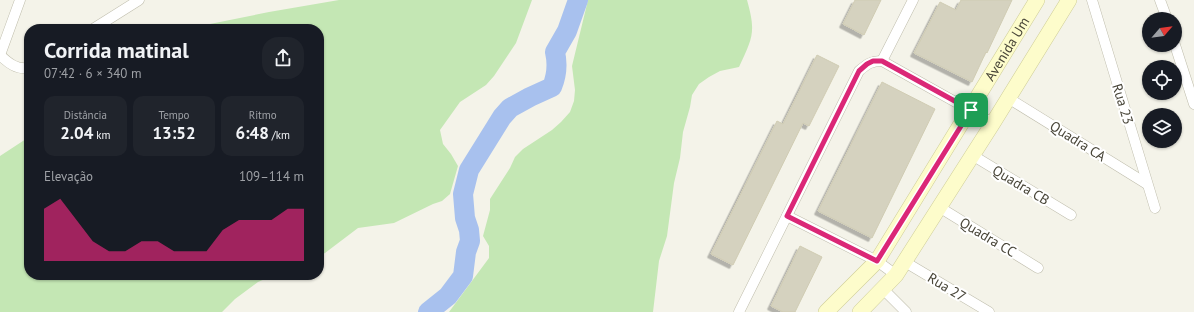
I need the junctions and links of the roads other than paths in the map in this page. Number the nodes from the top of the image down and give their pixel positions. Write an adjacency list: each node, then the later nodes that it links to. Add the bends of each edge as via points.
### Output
1 (20, 0): 12 (street)
2 (139, 0): 8 (street)
3 (913, 0): 13 (street)
4 (1037, 0): 17 (street, Avenida Um)
5 (1069, 0): 15 (street, Avenida Um)
6 (1092, 0): 20 (street, Rua 23)
7 (1160, 0): 9 (street)
8 (128, 3): 10 (street)
9 (1164, 12)
10 (100, 24)
11 (1177, 52): 16 (street)
12 (0, 55): 14 (street, via 10,65)
13 (882, 61): 17 (street); 24 (street, via 873,61 859,71)
14 (24, 69)
15 (1008, 98): 18 (street, Avenida Um); 20 (street, Quadra CA)
16 (1194, 104)
17 (971, 110): 18 (street); 25 (street, Avenida Um)
18 (993, 123): 19 (street, Avenida Um)
19 (972, 155): 21 (street, Avenida Um); 23 (street, Quadra CB)
20 (1147, 184): 22 (street, Rua 23)
21 (939, 207): 26 (street, Avenida Um); 27 (street, Quadra CC)
22 (1155, 208)
23 (1071, 215)
24 (787, 216): 25 (street); 30 (street)
25 (877, 261): 28 (street); 31 (street, Avenida Um)
26 (905, 262): 28 (street, Avenida Um); 34 (street, Rua 27)
27 (1038, 268)
28 (896, 276): 29 (street, Avenida Um)
29 (883, 290): 32 (street, Avenida Um); 33 (street)
30 (739, 312)
31 (826, 312)
32 (860, 312)
33 (906, 312)
34 (989, 312)

